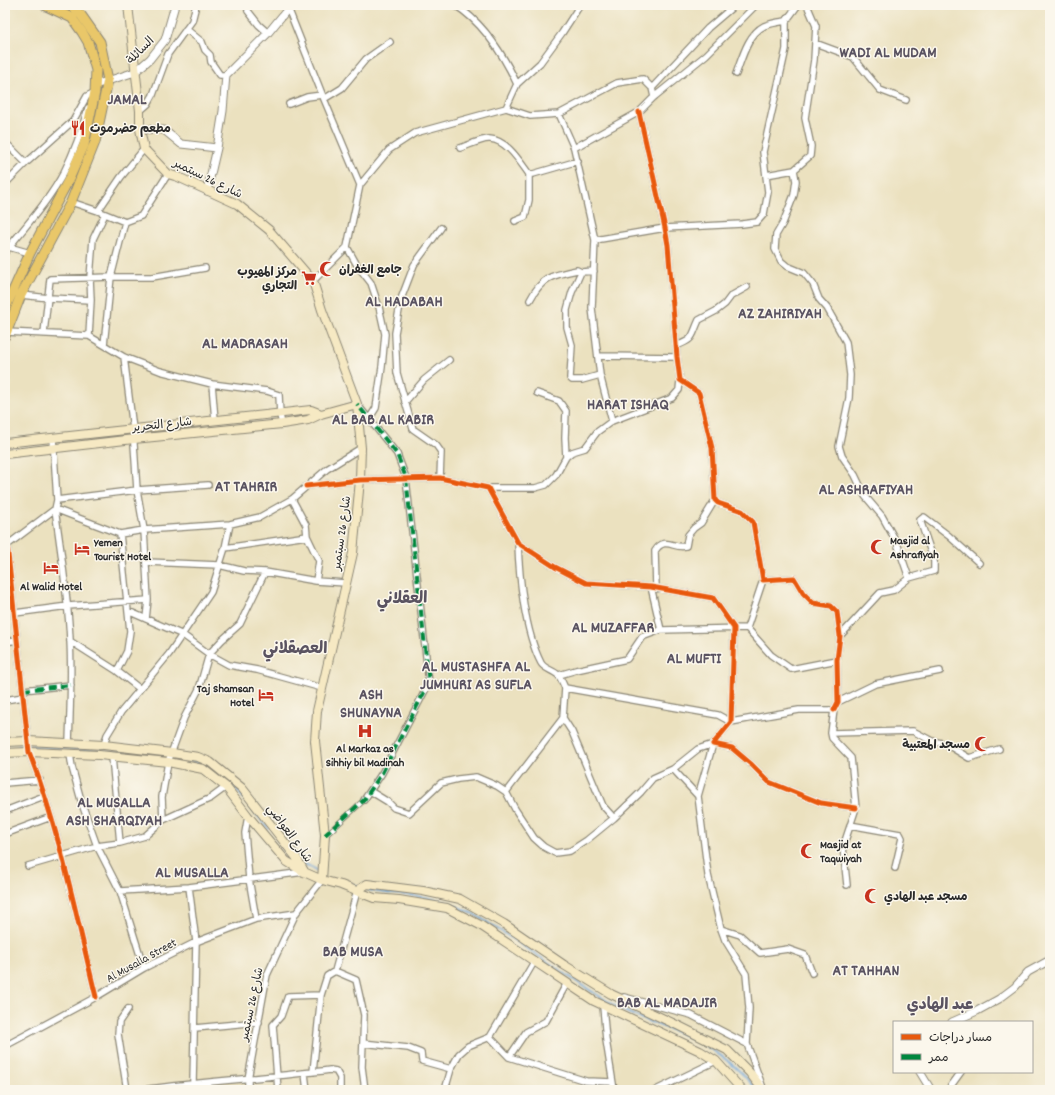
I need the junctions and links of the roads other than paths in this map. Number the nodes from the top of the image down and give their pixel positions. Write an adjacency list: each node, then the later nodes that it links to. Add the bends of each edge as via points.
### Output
1 (44, 5): 27 (main road, via 72,18 88,42 96,70)
2 (70, 5): 24 (main road, via 81,15 100,42)
3 (128, 5): 21 (main road)
4 (175, 5): 17 (street, السائلة)
5 (196, 5): 15 (street, via 192,21)
6 (455, 5): 25 (street, via 480,27 501,52)
7 (580, 5): 25 (street, via 540,63)
8 (735, 5): 26 (street, via 708,28)
9 (756, 5): 29 (street, via 706,55)
10 (798, 5): 14 (street)
11 (807, 5): 19 (street, via 816,26)
12 (289, 6): 16 (street); 28 (street)
13 (248, 11): 16 (street)
14 (786, 21): 22 (street, via 765,25 756,31); 47 (street, via 786,49 763,152)
15 (186, 29): 20 (street); 23 (street, via 202,42 220,74)
16 (268, 33): 23 (street)
17 (165, 40): 20 (street); 21 (street, السائلة, via 150,59)
18 (390, 42): 28 (street, via 366,59 342,88)
19 (815, 43): 30 (street, via 853,57 880,90); 44 (street, via 805,118 811,146 810,156)
20 (168, 54): 33 (street, via 153,95)
21 (135, 72): 24 (street, السائلة); 33 (main road)
22 (736, 74)
23 (226, 75): 38 (street)
24 (108, 80): 27 (street, السائلة); 51 (main road, via 95,142)
25 (517, 84): 32 (street)
26 (652, 88): 29 (street); 35 (street, via 643,78 617,83)
27 (94, 90): 43 (street, via 87,96 73,121); 59 (street, via 64,173); 62 (main road, via 84,145)
28 (323, 97): 31 (street, via 307,97); 49 (street)
29 (654, 98): 34 (street)
30 (906, 100)
31 (289, 104)
32 (506, 108): 35 (street, via 530,116); 49 (street, via 415,133 389,150)
33 (140, 111): 36 (main road)
34 (639, 112): 40 (street); 57 (street)
35 (559, 114): 40 (street)
36 (140, 129): 38 (street, via 164,130 181,144); 41 (main road)
37 (5, 144): 43 (street)
38 (217, 148): 50 (street)
39 (460, 148): 46 (street, via 489,138 497,141 512,151)
40 (574, 148): 42 (street)
41 (144, 149): 45 (main road, شارع 26 سبتمبر); 52 (street)
42 (578, 161): 46 (street); 58 (street)
43 (26, 163): 48 (street)
44 (794, 170): 47 (street); 127 (street, via 794,195 776,235 775,249 781,261 804,273 813,284 846,342 850,375 849,398 839,446 865,496 882,516 897,543)
45 (168, 174): 50 (main road, شارع 26 سبتمبر); 55 (street, via 141,216)
46 (528, 174): 54 (street, via 529,200 525,217)
47 (766, 175): 57 (street, via 768,192 764,214 757,222)
48 (5, 184)
49 (360, 185): 60 (street)
50 (207, 191): 68 (main road, شارع 26 سبتمبر, via 237,204 269,230)
51 (71, 202): 52 (street); 70 (main road)
52 (98, 211): 53 (street)
53 (105, 214): 55 (street); 67 (street, via 93,239)
54 (515, 221)
55 (126, 222): 66 (street)
56 (441, 228): 88 (street, via 414,264 400,299 395,333 397,372)
57 (665, 228): 58 (street); 79 (street)
58 (595, 240): 64 (street)
59 (9, 247): 61 (street); 62 (street)
60 (347, 247): 68 (street); 92 (street, via 371,283 385,334 376,408)
61 (5, 252)
62 (30, 253): 74 (main road)
63 (205, 268): 66 (street, via 152,277)
64 (594, 271): 65 (street); 80 (street, via 592,308)
65 (580, 272): 73 (street, via 577,270 544,280); 84 (street, via 568,310 567,326 572,345 570,378 582,380)
66 (111, 277): 67 (street); 78 (street)
67 (90, 278): 71 (street, via 50,279); 72 (street)
68 (313, 281): 89 (main road, شارع 26 سبتمبر)
69 (747, 286): 79 (street, via 731,296 726,304 716,311 698,320 693,337)
70 (21, 295): 71 (street); 76 (main road)
71 (49, 298): 72 (street); 75 (street)
72 (91, 300): 77 (street)
73 (530, 300)
74 (5, 309)
75 (44, 333): 76 (street); 77 (street)
76 (6, 334)
77 (89, 336): 78 (street)
78 (104, 345): 82 (street)
79 (676, 346): 81 (street)
80 (598, 356): 81 (street); 84 (street)
81 (677, 357): 85 (street)
82 (124, 358): 86 (street, via 160,371); 96 (street)
83 (449, 360): 88 (street, via 424,380)
84 (600, 376): 94 (street)
85 (680, 380): 94 (street, via 679,390 672,398); 113 (street, via 699,393 712,448)
86 (212, 384): 91 (street, via 267,391 279,395); 93 (street)
87 (537, 394): 103 (street, via 559,401 566,411)
88 (406, 402): 105 (street, via 413,429 436,445 441,452)
89 (357, 404): 90 (main road, شارع التحرير); 92 (street); 101 (main road, شارع 26 سبتمبر)
90 (321, 414): 91 (main road, شارع التحرير, via 311,410); 95 (main road, شارع التحرير, via 308,420)
91 (280, 415): 93 (main road, شارع التحرير); 95 (street)
92 (369, 419): 104 (street, via 397,454)
93 (215, 420): 96 (main road, شارع التحرير)
94 (612, 421): 103 (street, via 597,432 585,448)
95 (282, 424): 98 (main road, شارع التحرير)
96 (133, 429): 97 (main road, شارع التحرير); 98 (street)
97 (53, 438): 99 (main road, شارع التحرير); 100 (street)
98 (134, 438): 100 (main road, شارع التحرير); 110 (street)
99 (5, 443)
100 (54, 448): 102 (main road, شارع التحرير); 112 (street)
101 (361, 448): 106 (main road, شارع 26 سبتمبر); 108 (street, via 327,468)
102 (5, 454)
103 (566, 457): 109 (street, via 556,476 546,485 534,488)
104 (406, 478): 105 (street); 106 (street); 181 (street, via 429,683)
105 (440, 478): 109 (street)
106 (360, 480): 108 (street); 130 (main road, شارع 26 سبتمبر, via 353,553)
107 (208, 485): 110 (street)
108 (306, 486): 111 (street)
109 (488, 488): 120 (street)
110 (137, 490): 112 (street); 117 (street)
111 (292, 499): 115 (street, via 260,517); 119 (street, via 306,525)
112 (58, 500): 114 (street)
113 (715, 500): 128 (street, via 742,511 753,522); 131 (street, via 701,523 688,534 686,546 668,543 658,546 655,551)
114 (55, 509): 118 (street); 121 (street); 136 (street)
115 (230, 524): 117 (street); 122 (street)
116 (5, 526): 121 (street)
117 (144, 530): 118 (street); 123 (street)
118 (120, 534): 135 (street)
119 (307, 536): 122 (street); 129 (street, via 319,561)
120 (518, 543): 131 (street, via 586,583); 152 (street, via 524,606 534,644 542,664)
121 (6, 546): 132 (street)
122 (225, 548): 125 (street)
123 (146, 562): 125 (street); 134 (street)
124 (979, 563): 127 (street, via 924,517 920,520 934,561 934,571)
125 (219, 565): 126 (street, via 244,571); 143 (street, via 211,592)
126 (265, 572): 129 (street); 148 (street, via 240,624)
127 (909, 578): 144 (street, via 894,590 880,593)
128 (764, 580): 141 (street); 144 (street, via 794,578 803,594 813,603 831,606 837,612)
129 (316, 581): 130 (street)
130 (346, 583): 154 (main road, شارع 26 سبتمبر)
131 (653, 588): 140 (street, via 713,598); 142 (street)
132 (12, 598): 133 (street); 138 (street)
133 (5, 599)
134 (148, 600): 135 (street); 139 (street)
135 (127, 602): 136 (street); 137 (street)
136 (68, 606): 138 (street); 146 (street)
137 (128, 611): 139 (street); 150 (street, via 130,630 127,651)
138 (15, 613): 145 (street)
139 (146, 619): 143 (street)
140 (734, 628): 141 (street); 142 (street); 163 (street)
141 (747, 628): 149 (street, via 771,655 792,669)
142 (661, 630): 152 (street, via 642,637 627,659)
143 (183, 635): 148 (street); 156 (street)
144 (840, 636): 149 (street)
145 (17, 640): 147 (street); 157 (street)
146 (70, 641): 150 (street); 153 (street)
147 (5, 642)
148 (209, 654): 154 (street, via 229,665); 172 (street, via 199,689 184,718)
149 (837, 660): 160 (street)
150 (117, 671): 156 (street)
151 (940, 671): 160 (street, via 875,684)
152 (558, 675): 155 (street)
153 (71, 685): 157 (street); 167 (street)
154 (322, 688): 194 (main road, شارع 26 سبتمبر, via 316,711 315,741)
155 (565, 688): 162 (street); 163 (street, via 718,715)
156 (140, 689): 169 (street, via 121,712)
157 (23, 690): 158 (street)
158 (23, 697): 159 (street); 166 (street)
159 (5, 700)
160 (838, 702): 161 (street)
161 (834, 710): 163 (street, via 799,710); 164 (street)
162 (563, 718): 182 (street); 190 (street, via 572,732 603,806)
163 (731, 722): 168 (street)
164 (831, 733): 170 (street, via 913,731 932,741 946,744 969,758); 186 (street, via 832,738 851,758)
165 (5, 742): 166 (main road, شارع العواضي)
166 (28, 742): 167 (main road, شارع العواضي); 171 (street)
167 (69, 744): 169 (main road, شارع العواضي)
168 (713, 744): 177 (street, via 698,749); 184 (street); 186 (street, via 732,748 769,782 821,803)
169 (104, 745): 172 (main road, شارع العواضي)
170 (999, 749)
171 (29, 752): 173 (main road, شارع العواضي); 174 (main road, شارع العواضي); 178 (street)
172 (172, 753): 176 (street); 200 (main road, شارع العواضي, via 210,762 242,788 296,857)
173 (5, 754)
174 (70, 754): 175 (main road, شارع العواضي); 196 (street, via 82,804)
175 (112, 757): 176 (main road, شارع العواضي); 195 (street)
176 (168, 762): 180 (main road, شارع العواضي, via 203,769); 191 (street, via 162,797)
177 (673, 769): 184 (street); 190 (street, via 653,778)
178 (40, 780): 179 (street); 183 (street)
179 (5, 783)
180 (226, 786): 188 (main road, شارع العواضي); 191 (street, via 212,798)
181 (370, 791): 182 (street, via 394,808 409,813 441,783 458,779 476,778); 185 (street)
182 (506, 792): 190 (street, via 534,838 555,853 570,851)
183 (44, 796): 187 (street); 189 (street)
184 (698, 796): 209 (street, via 708,876)
185 (364, 800): 194 (street)
186 (856, 808): 192 (street)
187 (5, 811)
188 (248, 816): 200 (main road, شارع العواضي, via 286,861); 201 (street, via 244,833)
189 (51, 818): 193 (street); 197 (street)
190 (614, 818)
191 (163, 820): 195 (street, via 145,836)
192 (850, 825): 199 (street, via 900,834 902,838); 203 (street, via 843,847)
193 (5, 834)
194 (325, 835): 202 (main road, شارع 26 سبتمبر)
195 (120, 843): 196 (street)
196 (97, 846): 197 (street); 205 (street)
197 (62, 857): 198 (street); 219 (street)
198 (28, 866)
199 (895, 868)
200 (304, 872): 201 (street); 202 (main road)
201 (249, 879): 204 (street); 208 (street)
202 (322, 880): 206 (main road); 207 (street, شارع 26 سبتمبر)
203 (847, 884)
204 (189, 887): 205 (street); 210 (street)
205 (120, 891): 213 (street)
206 (356, 891): 212 (main road, via 374,898 447,908 480,925); 214 (street); 217 (main road, via 367,884 423,891 460,899 504,924 564,966)
207 (296, 913): 208 (street, Al Musalla Street); 223 (street, شارع 26 سبتمبر, via 267,975)
208 (256, 919): 210 (street, Al Musalla Street)
209 (721, 929): 215 (street, via 740,935 760,953 788,949 805,955); 227 (street, via 746,974 749,1008)
210 (196, 942): 213 (street, Al Musalla Street); 224 (street)
211 (1050, 960): 222 (street, via 1028,972 1015,987 999,998)
212 (534, 962): 216 (main road); 225 (street)
213 (144, 968): 219 (street, Al Musalla Street)
214 (335, 971): 218 (street, via 327,976); 226 (street, via 356,980 364,1015)
215 (812, 972)
216 (566, 983): 220 (main road); 229 (street, via 546,1021 526,1032)
217 (611, 994): 220 (main road); 227 (street, via 691,1015); 252 (main road, via 727,1050)
218 (321, 995): 232 (street); 236 (street, via 288,996 281,1016 273,1025)
219 (96, 998): 228 (street, Al Musalla Street)
220 (603, 1006): 230 (main road); 238 (street)
221 (128, 1009): 241 (street, via 119,1022 118,1034)
222 (954, 1021)
223 (259, 1022): 224 (street); 237 (street, شارع 26 سبتمبر)
224 (195, 1028): 239 (street)
225 (490, 1037): 229 (street); 231 (street, via 468,1046)
226 (363, 1043): 231 (street, via 408,1048 421,1053 422,1061); 247 (street, via 362,1067)
227 (747, 1044): 252 (street)
228 (5, 1046)
229 (509, 1057): 238 (street, via 586,1081)
230 (716, 1061): 250 (street); 251 (main road)
231 (451, 1069): 248 (street)
232 (314, 1072): 235 (street); 246 (street, via 336,1071 340,1078)
233 (921, 1073): 253 (street)
234 (960, 1073): 254 (street)
235 (306, 1074): 236 (street); 245 (street)
236 (277, 1075): 237 (street); 244 (street)
237 (248, 1079): 239 (street); 243 (street, شارع 26 سبتمبر)
238 (612, 1082): 249 (street)
239 (193, 1083): 240 (street)
240 (178, 1087): 242 (street)
241 (127, 1090)
242 (142, 1090)
243 (248, 1090)
244 (278, 1090)
245 (307, 1090)
246 (340, 1090)
247 (366, 1090)
248 (445, 1090)
249 (614, 1090)
250 (656, 1090)
251 (742, 1090)
252 (764, 1090)
253 (930, 1090)
254 (948, 1090)

